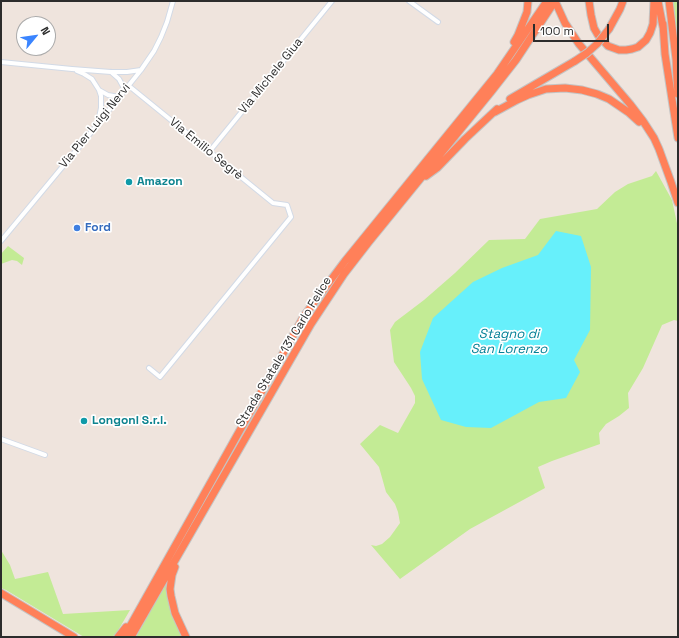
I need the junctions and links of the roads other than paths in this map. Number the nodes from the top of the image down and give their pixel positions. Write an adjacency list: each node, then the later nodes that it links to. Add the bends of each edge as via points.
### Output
1 (173, 1): 16 (street, Via Pier Luigi Nervi, via 161,37)
2 (332, 1): 27 (street, Via Michele Giua)
3 (409, 1): 12 (street)
4 (528, 1): 29 (highway, via 527,12 514,43 439,137)
5 (546, 1): 29 (highway, Strada Statale 131 Carlo Felice, via 497,74)
6 (555, 1): 28 (highway, via 579,44 643,121 654,138); 30 (highway, Strada Statale 131 Carlo Felice, via 516,60)
7 (589, 1): 9 (highway, via 594,28 601,39 608,46 626,50 638,47 650,33)
8 (623, 1): 24 (highway, bridge, via 609,29 587,53 502,104)
9 (654, 1)
10 (658, 1): 13 (highway)
11 (669, 1): 18 (highway)
12 (438, 22)
13 (663, 24): 18 (highway); 26 (highway)
14 (1, 62): 15 (street)
15 (72, 70): 17 (street); 20 (street, via 92,79)
16 (141, 70): 17 (street); 19 (street, Via Pier Luigi Nervi)
17 (111, 72): 21 (street, via 119,79)
18 (676, 80): 22 (highway)
19 (129, 86): 21 (street, Via Pier Luigi Nervi); 27 (street, Via Emilio Segrè)
20 (99, 90): 23 (street); 25 (street, via 101,108)
21 (125, 90): 23 (street, Via Pier Luigi Nervi)
22 (678, 94)
23 (119, 97): 25 (street, Via Pier Luigi Nervi)
24 (495, 112): 28 (highway, via 546,89 565,88 597,94 616,103 634,117 646,131); 30 (highway, via 464,139 437,168)
25 (98, 123): 32 (street, Via Pier Luigi Nervi)
26 (678, 138)
27 (209, 152): 33 (street, Via Emilio Segrè, via 273,203 287,205 291,217 160,377)
28 (663, 161): 31 (highway)
29 (424, 163): 38 (highway, Strada Statale 131 Carlo Felice, via 304,316)
30 (417, 182): 36 (highway, Strada Statale 131 Carlo Felice, via 344,274 310,324)
31 (678, 203)
32 (1, 241)
33 (149, 368)
34 (1, 439): 35 (street)
35 (45, 455)
36 (185, 542): 42 (highway, Strada Statale 131 Carlo Felice); 43 (highway, via 186,547 175,567 170,589 175,612)
37 (2, 594): 39 (highway)
38 (136, 616): 40 (highway); 41 (highway, Strada Statale 131 Carlo Felice)
39 (74, 637)
40 (118, 637)
41 (124, 637)
42 (131, 637)
43 (186, 637)

